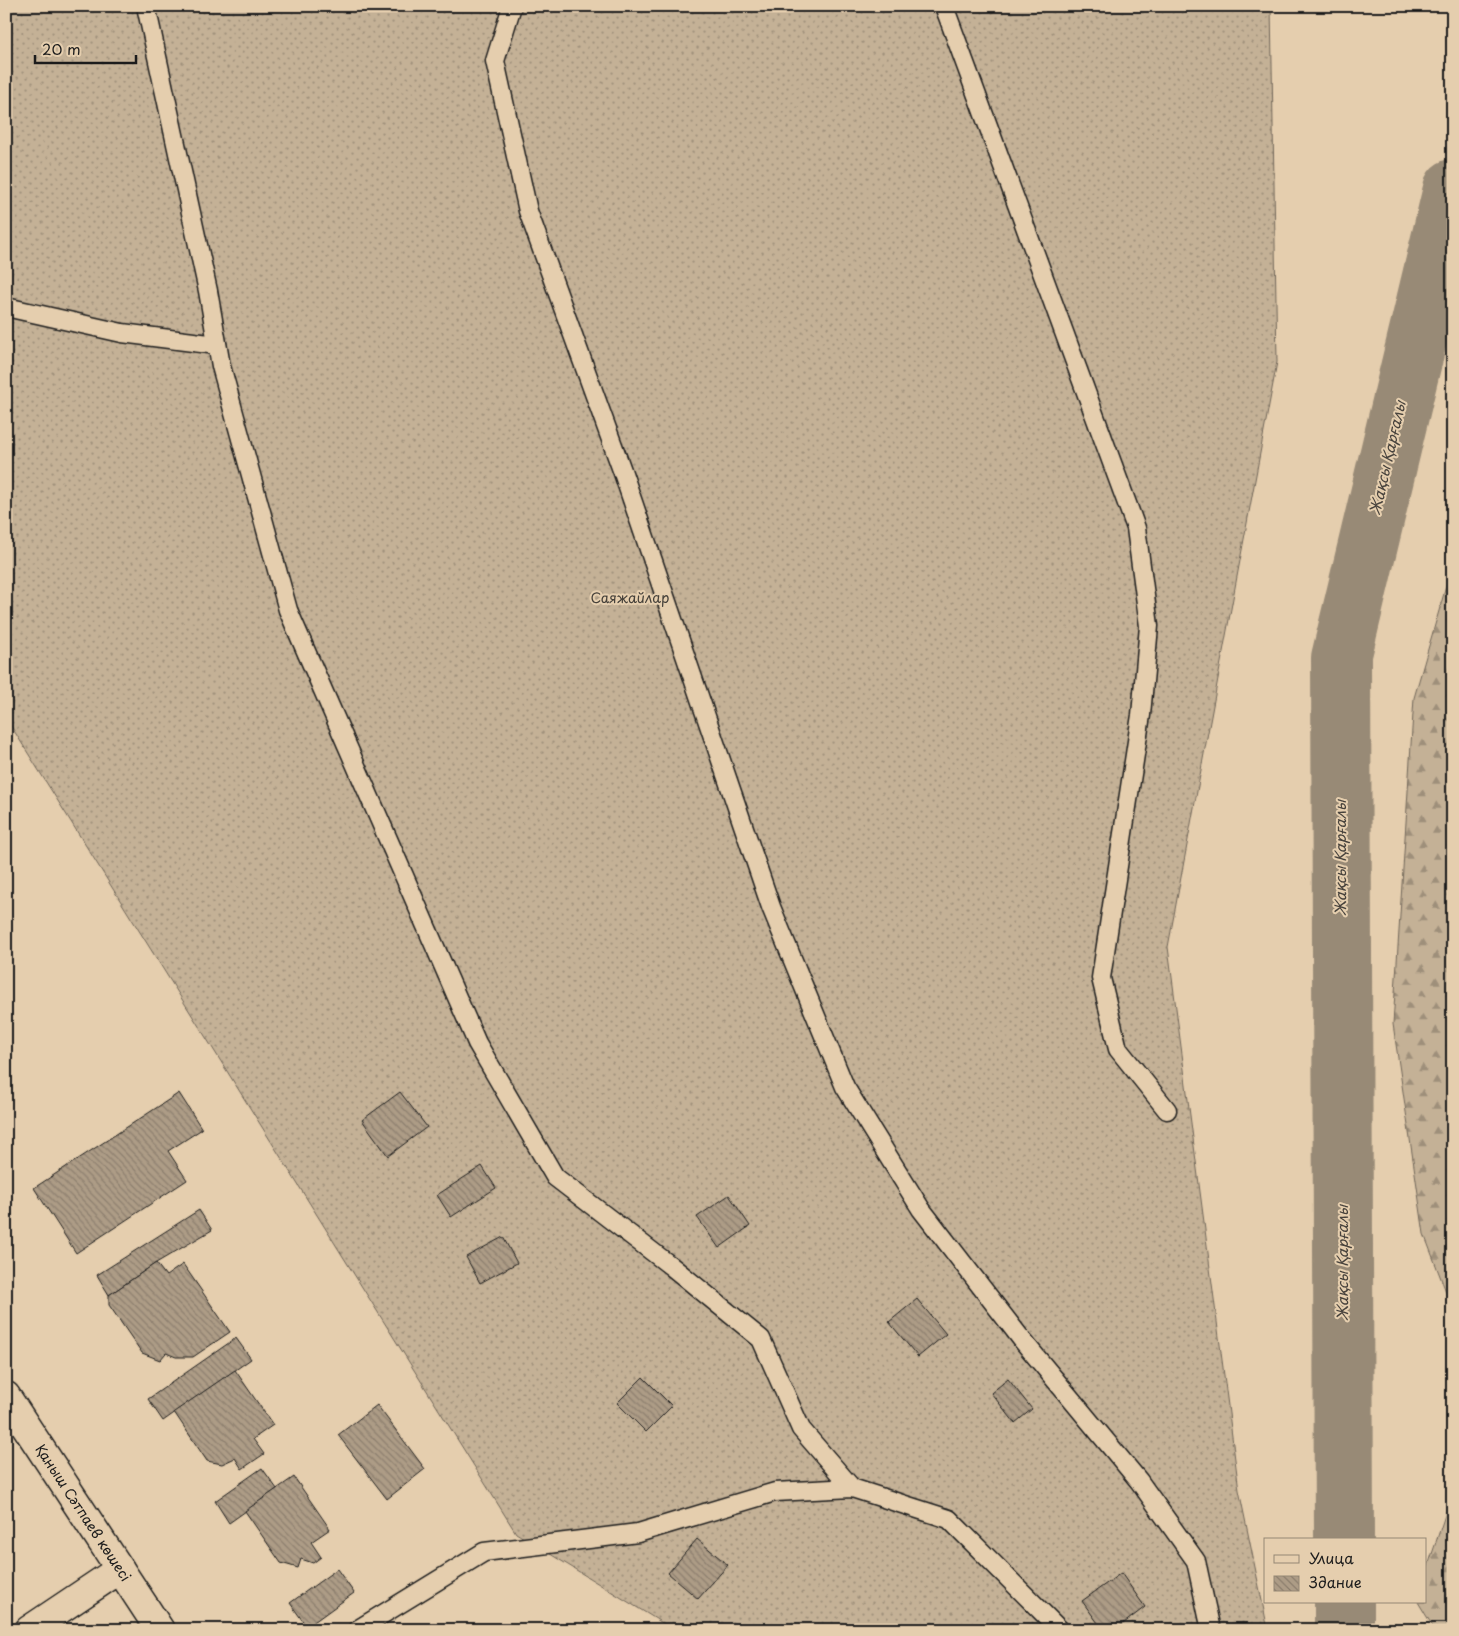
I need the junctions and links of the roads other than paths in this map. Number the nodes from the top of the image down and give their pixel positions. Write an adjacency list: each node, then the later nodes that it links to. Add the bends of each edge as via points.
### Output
1 (146, 6): 5 (lane)
2 (512, 6): 14 (lane, via 495,61 528,210 623,473 771,907 845,1087 921,1209 1023,1341 1139,1481 1196,1561)
3 (944, 6): 6 (lane, via 1136,528 1149,626 1141,715 1101,978 1118,1049)
4 (6, 308): 5 (lane, via 122,334)
5 (217, 345): 8 (lane, via 288,610 477,1043 555,1177 761,1339 801,1429)
6 (1167, 1110)
7 (9, 1406): 9 (street, Қаныш Сәтпаев көшесі)
8 (852, 1488): 12 (lane, via 775,1492 638,1533 484,1552); 13 (lane, via 950,1519)
9 (120, 1569): 10 (street); 11 (street, Қаныш Сәтпаев көшесі)
10 (29, 1630)
11 (160, 1630)
12 (357, 1630)
13 (1060, 1630)
14 (1211, 1630)

